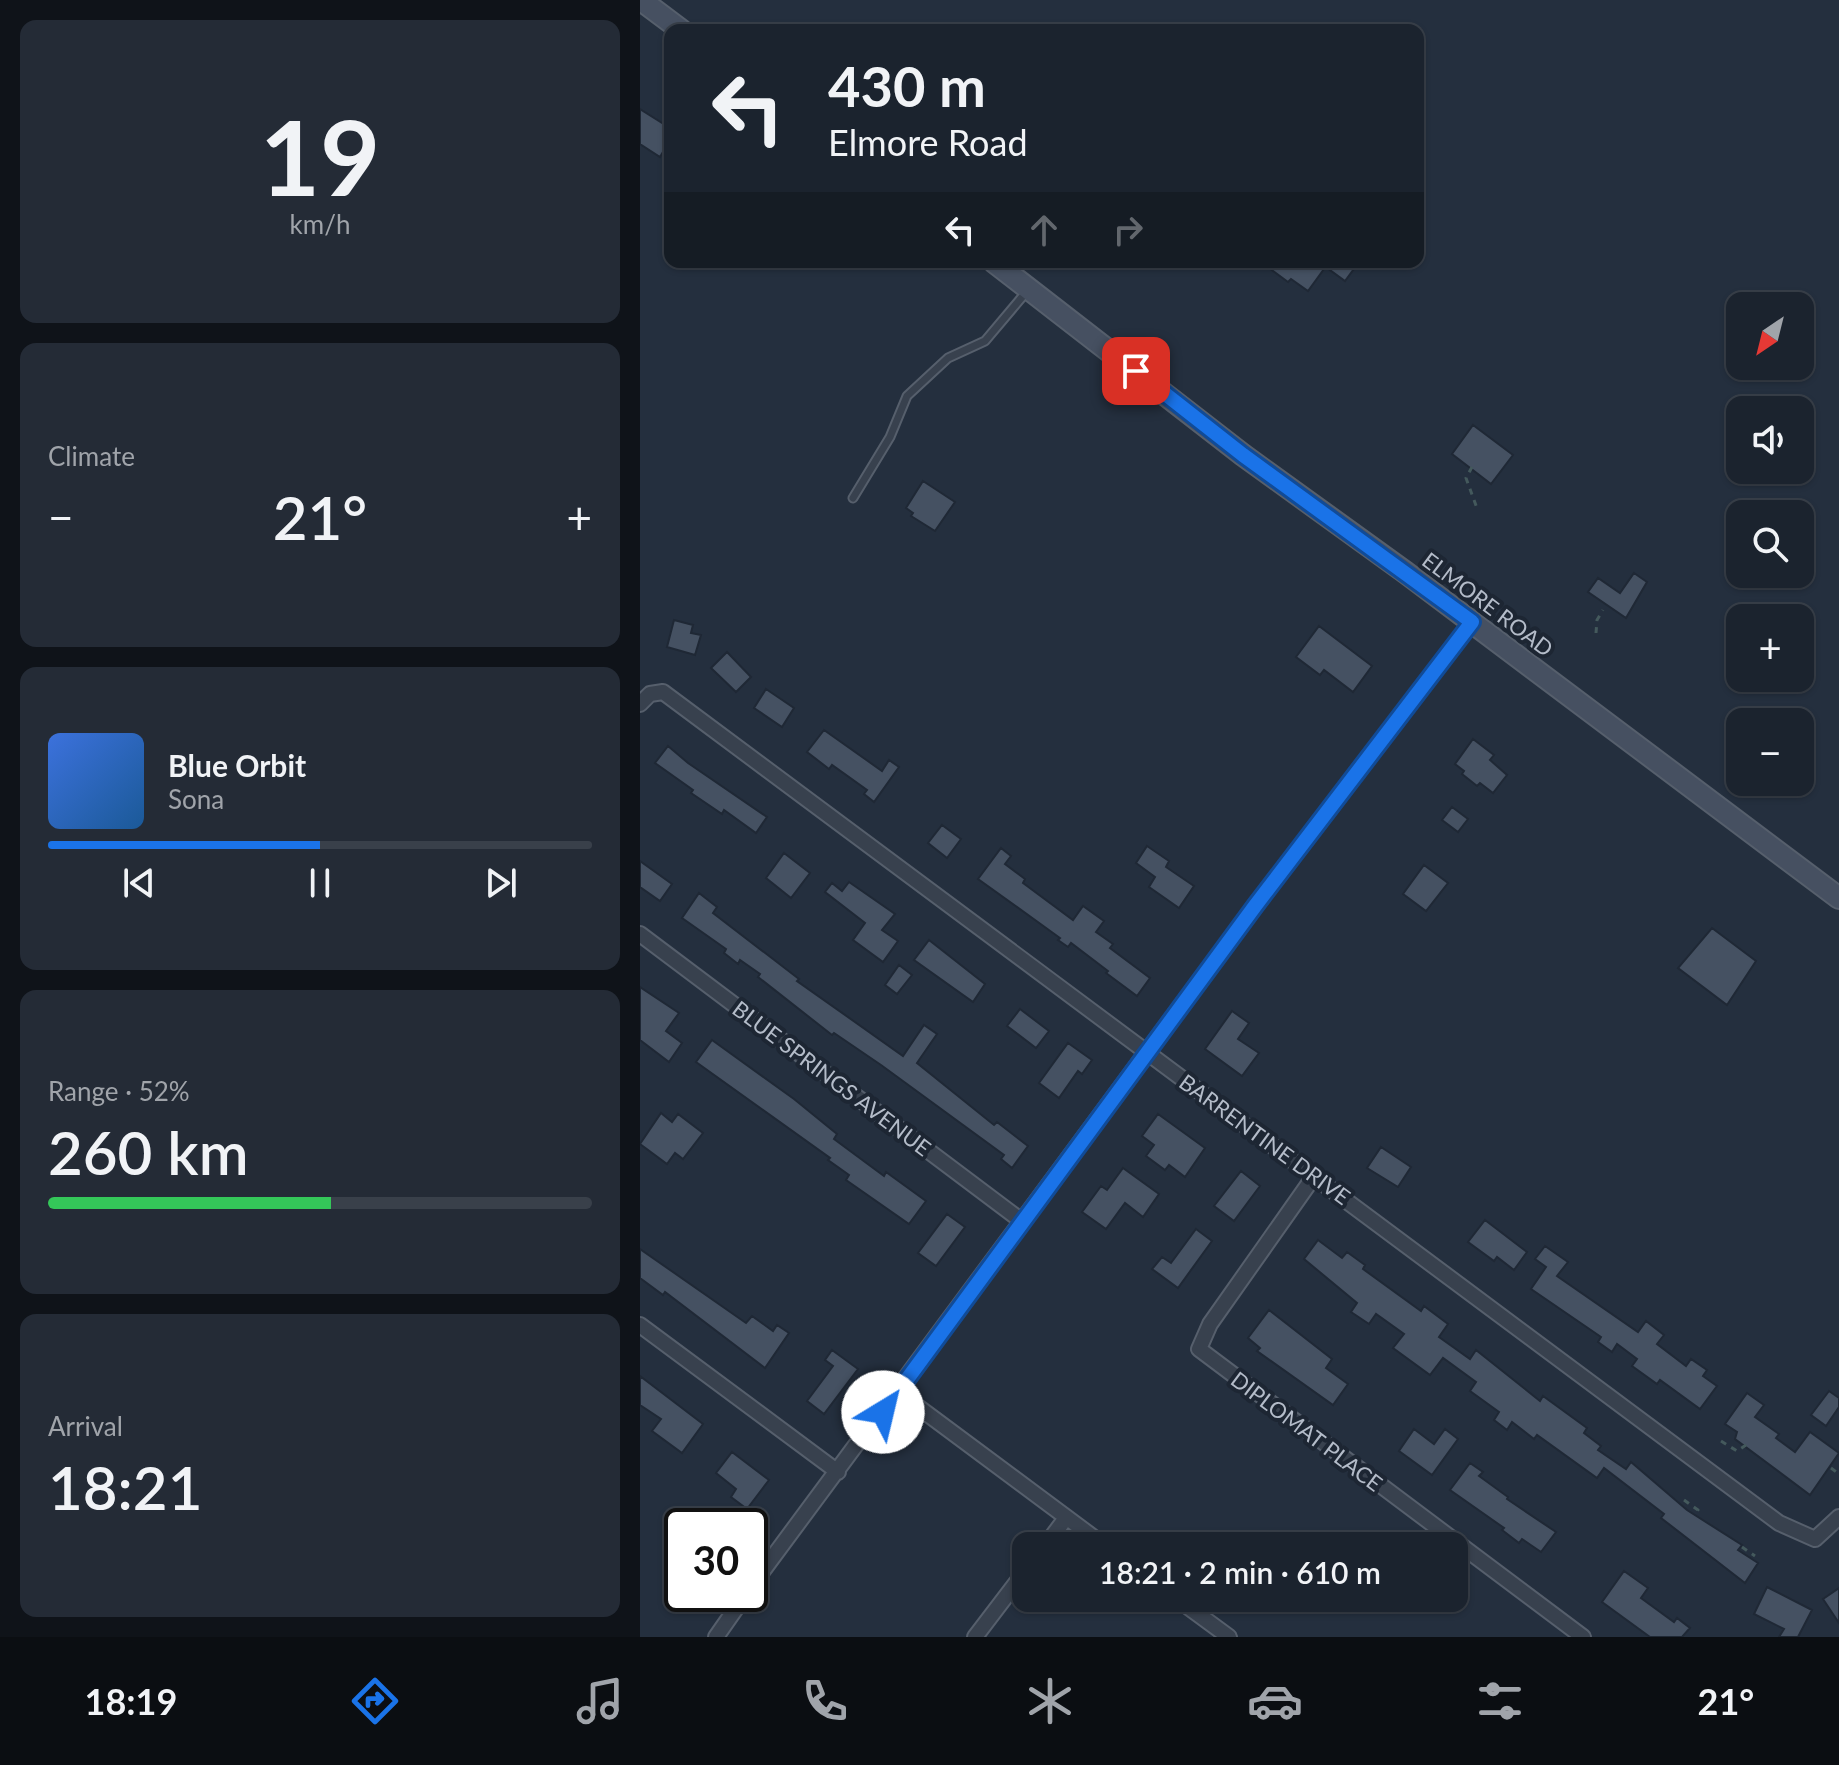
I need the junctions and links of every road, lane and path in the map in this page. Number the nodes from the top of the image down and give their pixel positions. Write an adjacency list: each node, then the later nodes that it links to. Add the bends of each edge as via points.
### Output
1 (641, 0): 2 (street)
2 (673, 24)
3 (1002, 268): 4 (street, ELMORE ROAD)
4 (1029, 288): 6 (lane, via 985,341 948,358 907,396 890,437); 9 (street, ELMORE ROAD, via 1243,455)
5 (1472, 467): 7 (path, via 1466,478)
6 (853, 498)
7 (1478, 511)
8 (1603, 610): 10 (path)
9 (1472, 622): 12 (street, ELMORE ROAD); 14 (street)
10 (1596, 633)
11 (640, 704): 14 (street, BARRENTINE DRIVE, via 650,694 663,692)
12 (1839, 898)
13 (640, 934): 16 (street, BLUE SPRINGS AVENUE)
14 (1149, 1054): 15 (street, BARRENTINE DRIVE); 16 (street)
15 (1315, 1175): 26 (street, BARRENTINE DRIVE, via 1789,1529 1815,1539); 39 (street, DIPLOMAT PLACE, via 1210,1324 1199,1349)
16 (1023, 1222): 18 (street)
17 (640, 1325): 22 (street)
18 (898, 1392): 22 (street); 27 (street)
19 (1721, 1441): 20 (path, via 1737,1451)
20 (1746, 1445)
21 (1831, 1468): 23 (path)
22 (838, 1472): 32 (street)
23 (1839, 1474)
24 (1684, 1500): 25 (path)
25 (1696, 1513)
26 (1839, 1517)
27 (1066, 1518): 28 (street); 29 (street)
28 (1056, 1532)
29 (1086, 1532)
30 (1742, 1547): 31 (path)
31 (1755, 1556)
32 (768, 1564)
33 (1012, 1588): 37 (street)
34 (733, 1612): 36 (street)
35 (1195, 1612): 38 (street)
36 (716, 1637)
37 (975, 1637)
38 (1229, 1637)
39 (1583, 1637)

